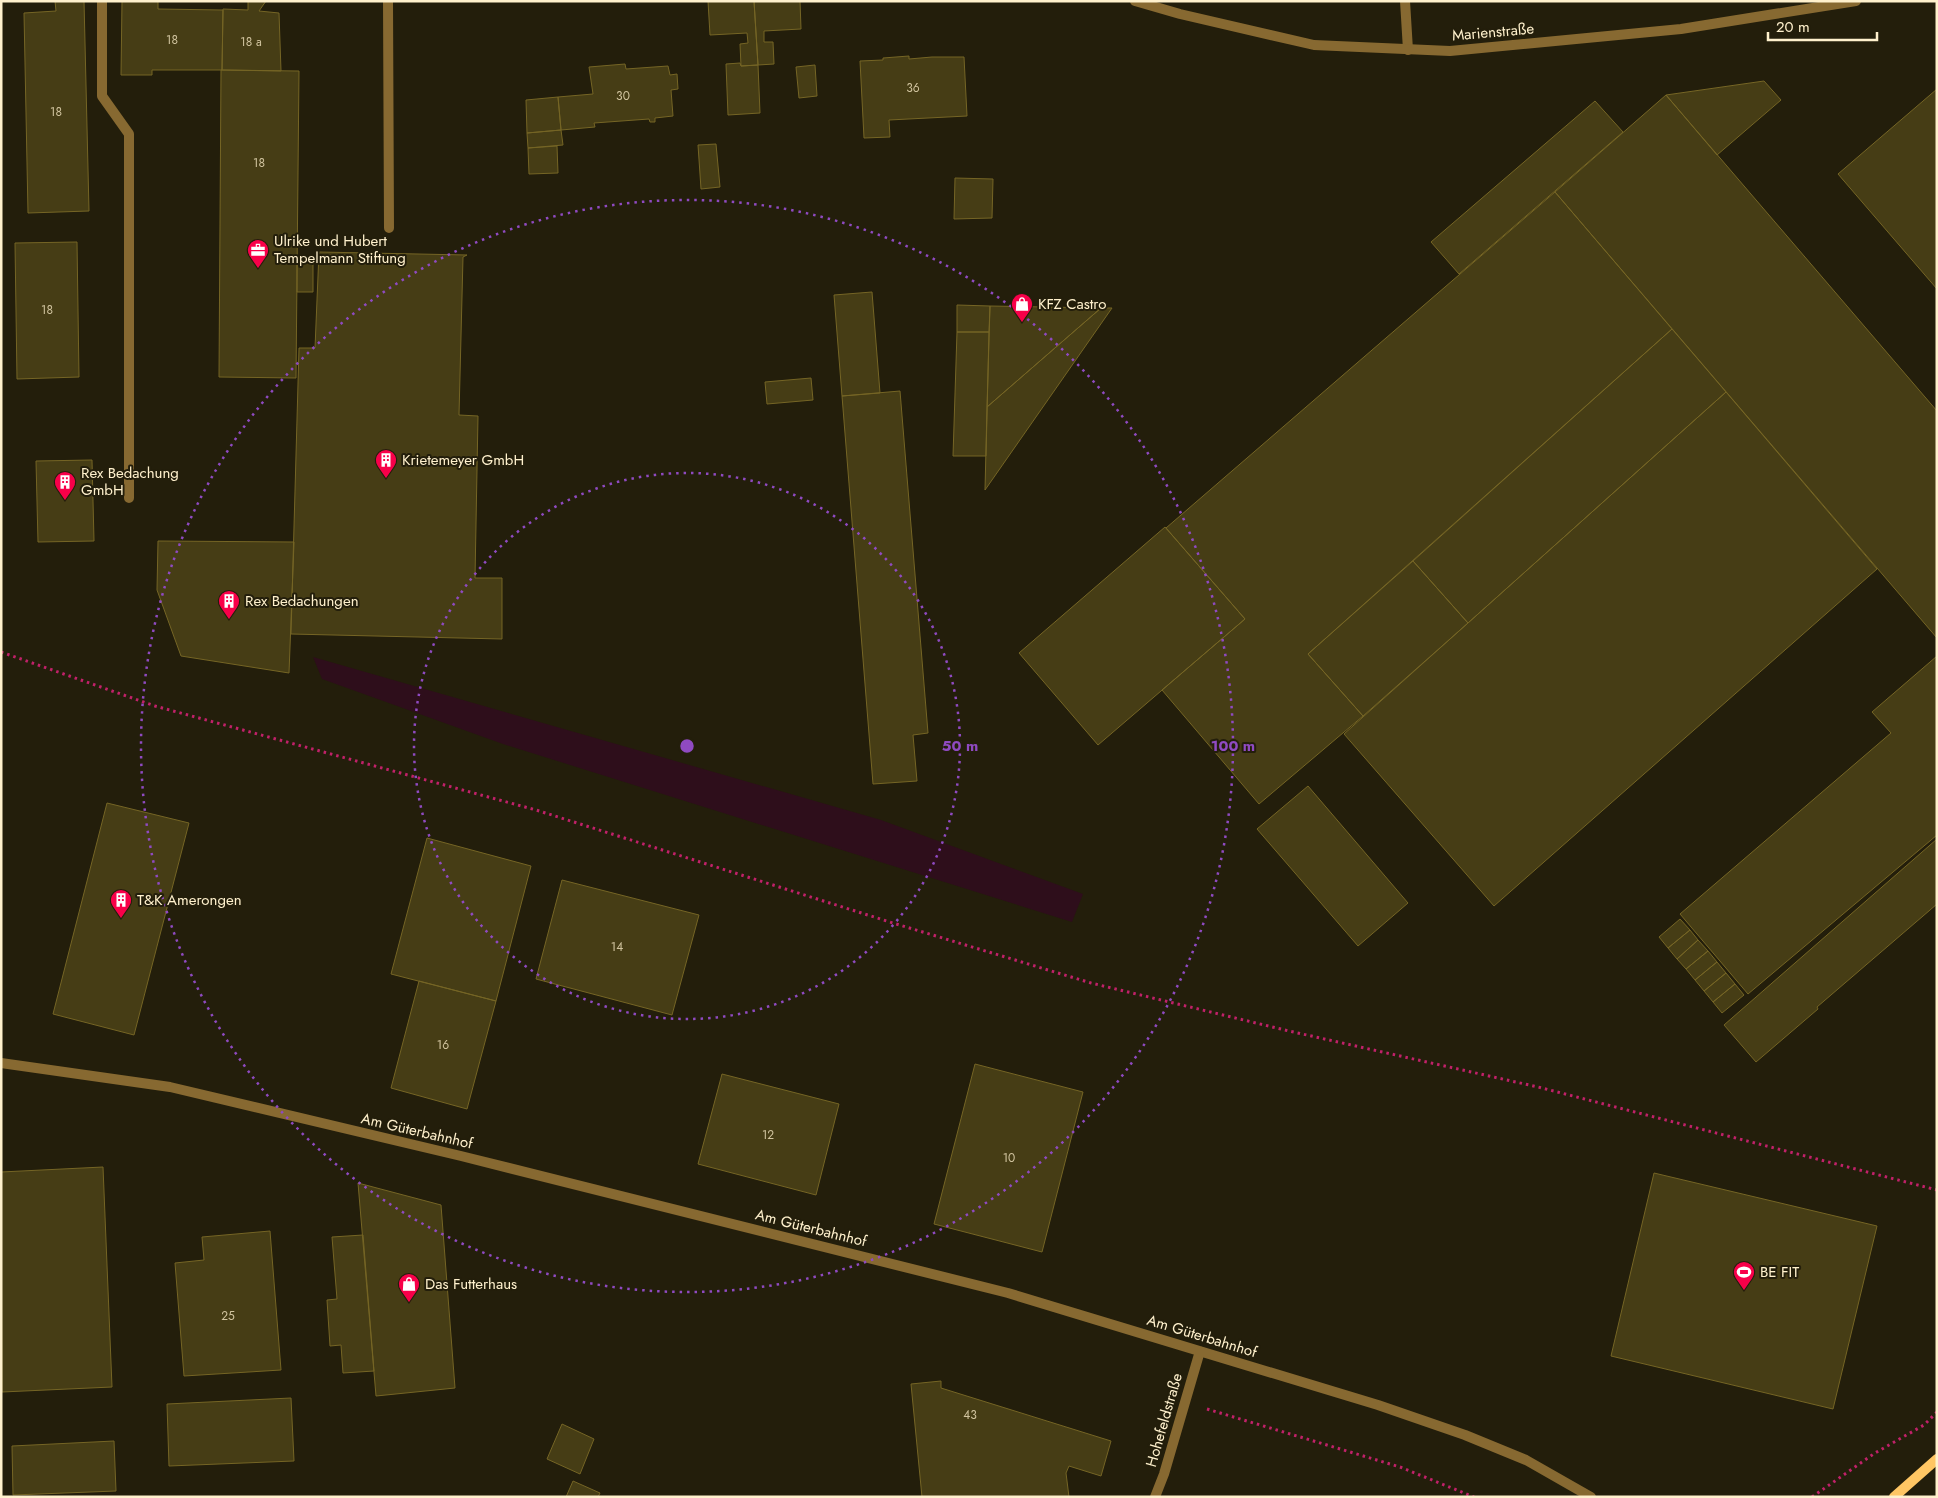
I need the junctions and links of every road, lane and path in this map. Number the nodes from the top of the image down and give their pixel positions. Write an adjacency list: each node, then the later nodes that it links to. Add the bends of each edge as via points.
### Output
1 (102, 1): 8 (street, via 102,96 129,134)
2 (388, 1): 7 (street)
3 (1136, 1): 6 (street, Marienstraße, via 1314,45)
4 (1405, 1): 6 (street)
5 (1856, 1): 6 (street, Marienstraße, via 1681,29 1450,51)
6 (1408, 50)
7 (389, 228)
8 (129, 498)
9 (1, 652): 11 (path, via 155,706 536,810 1092,983 1538,1087)
10 (1, 1063): 12 (street, Am Güterbahnhof, via 170,1088 461,1156 1008,1293)
11 (1937, 1190)
12 (1200, 1351): 16 (street, Hohefeldstraße); 18 (street, Am Güterbahnhof, via 1466,1435 1526,1460)
13 (1937, 1412): 19 (path, via 1924,1426 1875,1453)
14 (1203, 1418): 17 (path, via 1206,1409 1400,1468)
15 (1937, 1459): 20 (street)
16 (1155, 1497)
17 (1474, 1497)
18 (1591, 1497)
19 (1812, 1497)
20 (1894, 1497)

